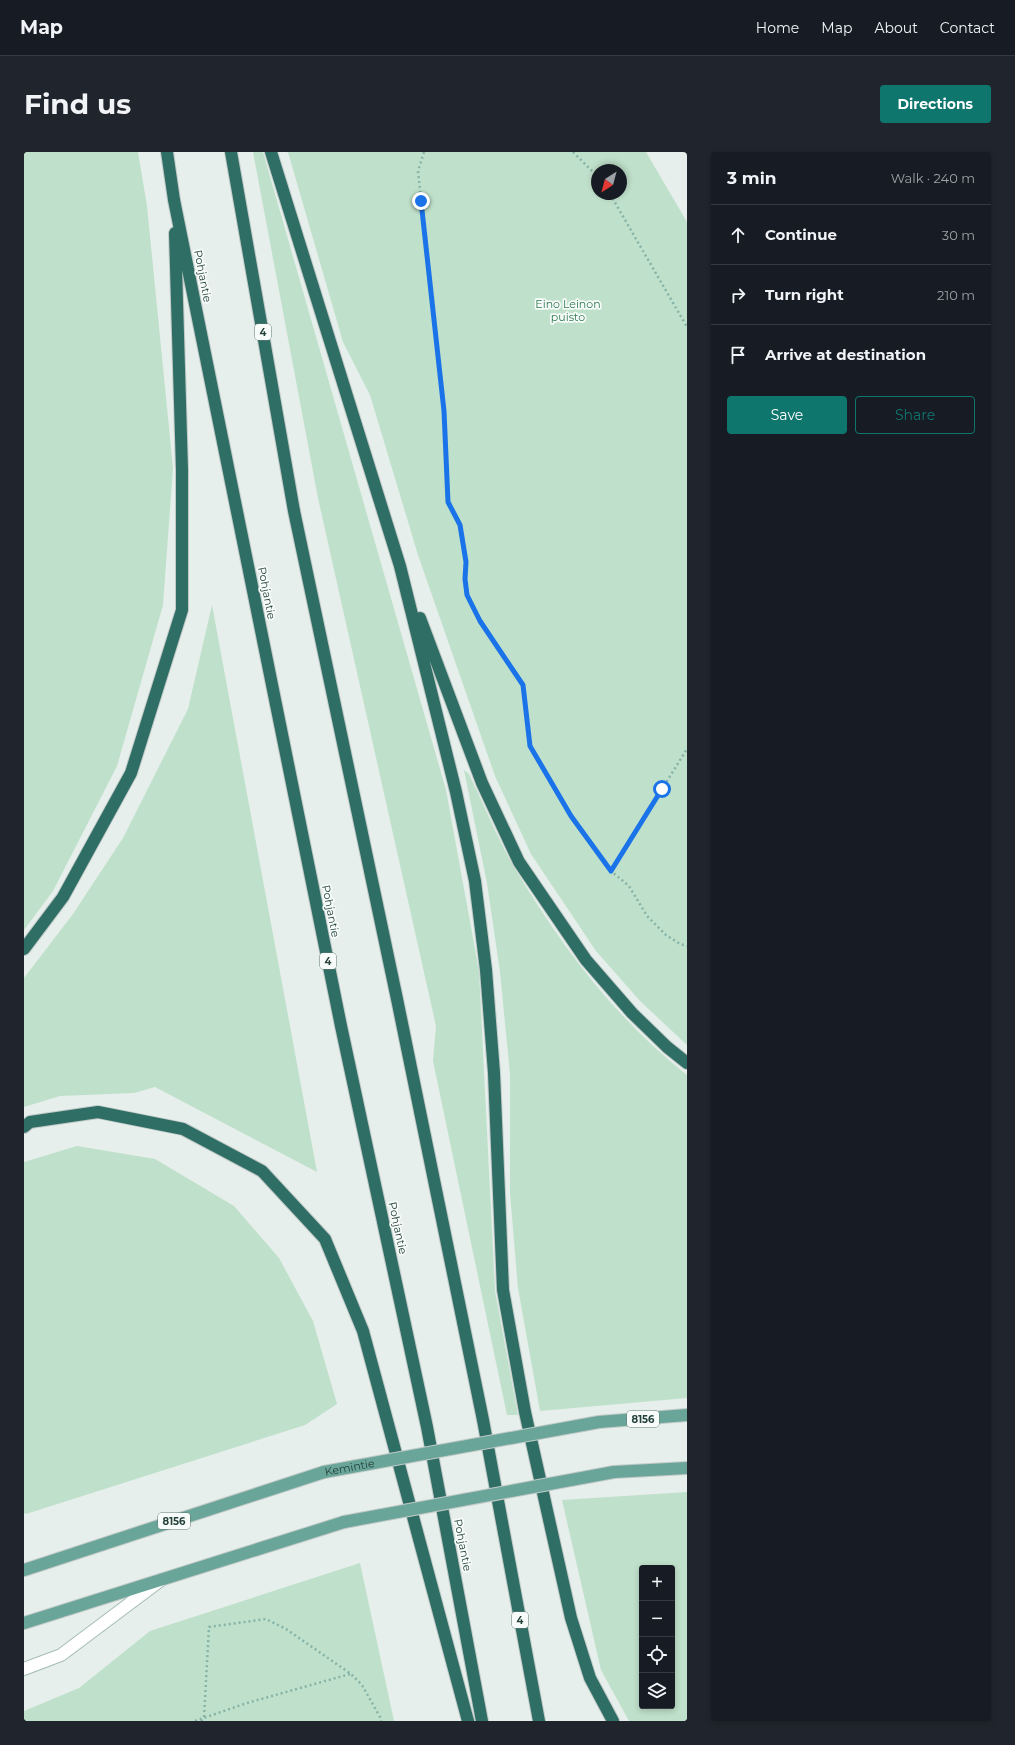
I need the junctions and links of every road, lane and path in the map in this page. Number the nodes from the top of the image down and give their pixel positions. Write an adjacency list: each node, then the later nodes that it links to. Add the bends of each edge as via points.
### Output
1 (167, 152): 7 (highway, Pohjantie / 4)
2 (231, 152): 30 (highway, 4, via 294,511 483,1420)
3 (271, 152): 10 (highway)
4 (424, 152): 12 (path, via 418,171 444,411 448,502 460,525 466,562 467,595 480,621 523,685 530,746 571,816)
5 (573, 152): 6 (path)
6 (591, 170)
7 (174, 200): 14 (highway, via 182,470 182,610 131,773 63,897); 29 (highway, Pohjantie / 4, via 341,1026 428,1427)
8 (613, 200): 9 (path)
9 (687, 327)
10 (400, 566): 15 (highway, via 482,783 519,862 586,960 632,1013); 31 (highway, via 456,792 475,881 486,970 494,1073 503,1290 525,1412 571,1618 590,1678)
11 (687, 749): 12 (path)
12 (611, 871): 13 (path, via 629,886 647,916 666,935)
13 (687, 946)
14 (24, 949)
15 (687, 1063)
16 (24, 1127): 28 (highway, via 30,1122 98,1112 183,1129 262,1171 325,1239 363,1331)
17 (687, 1415): 19 (main road, Kemintie / 8156, bridge, via 599,1422 324,1472)
18 (687, 1468): 20 (main road, bridge, via 614,1472 344,1522)
19 (24, 1570)
20 (162, 1580): 21 (main road); 22 (main road, via 61,1655)
21 (24, 1623)
22 (24, 1669)
23 (350, 1674): 24 (path); 24 (path, via 286,1629 266,1619 209,1627); 27 (path, via 362,1685)
24 (204, 1717): 25 (path); 26 (path)
25 (196, 1721)
26 (201, 1721)
27 (381, 1721)
28 (468, 1721)
29 (482, 1721)
30 (539, 1721)
31 (612, 1721)

